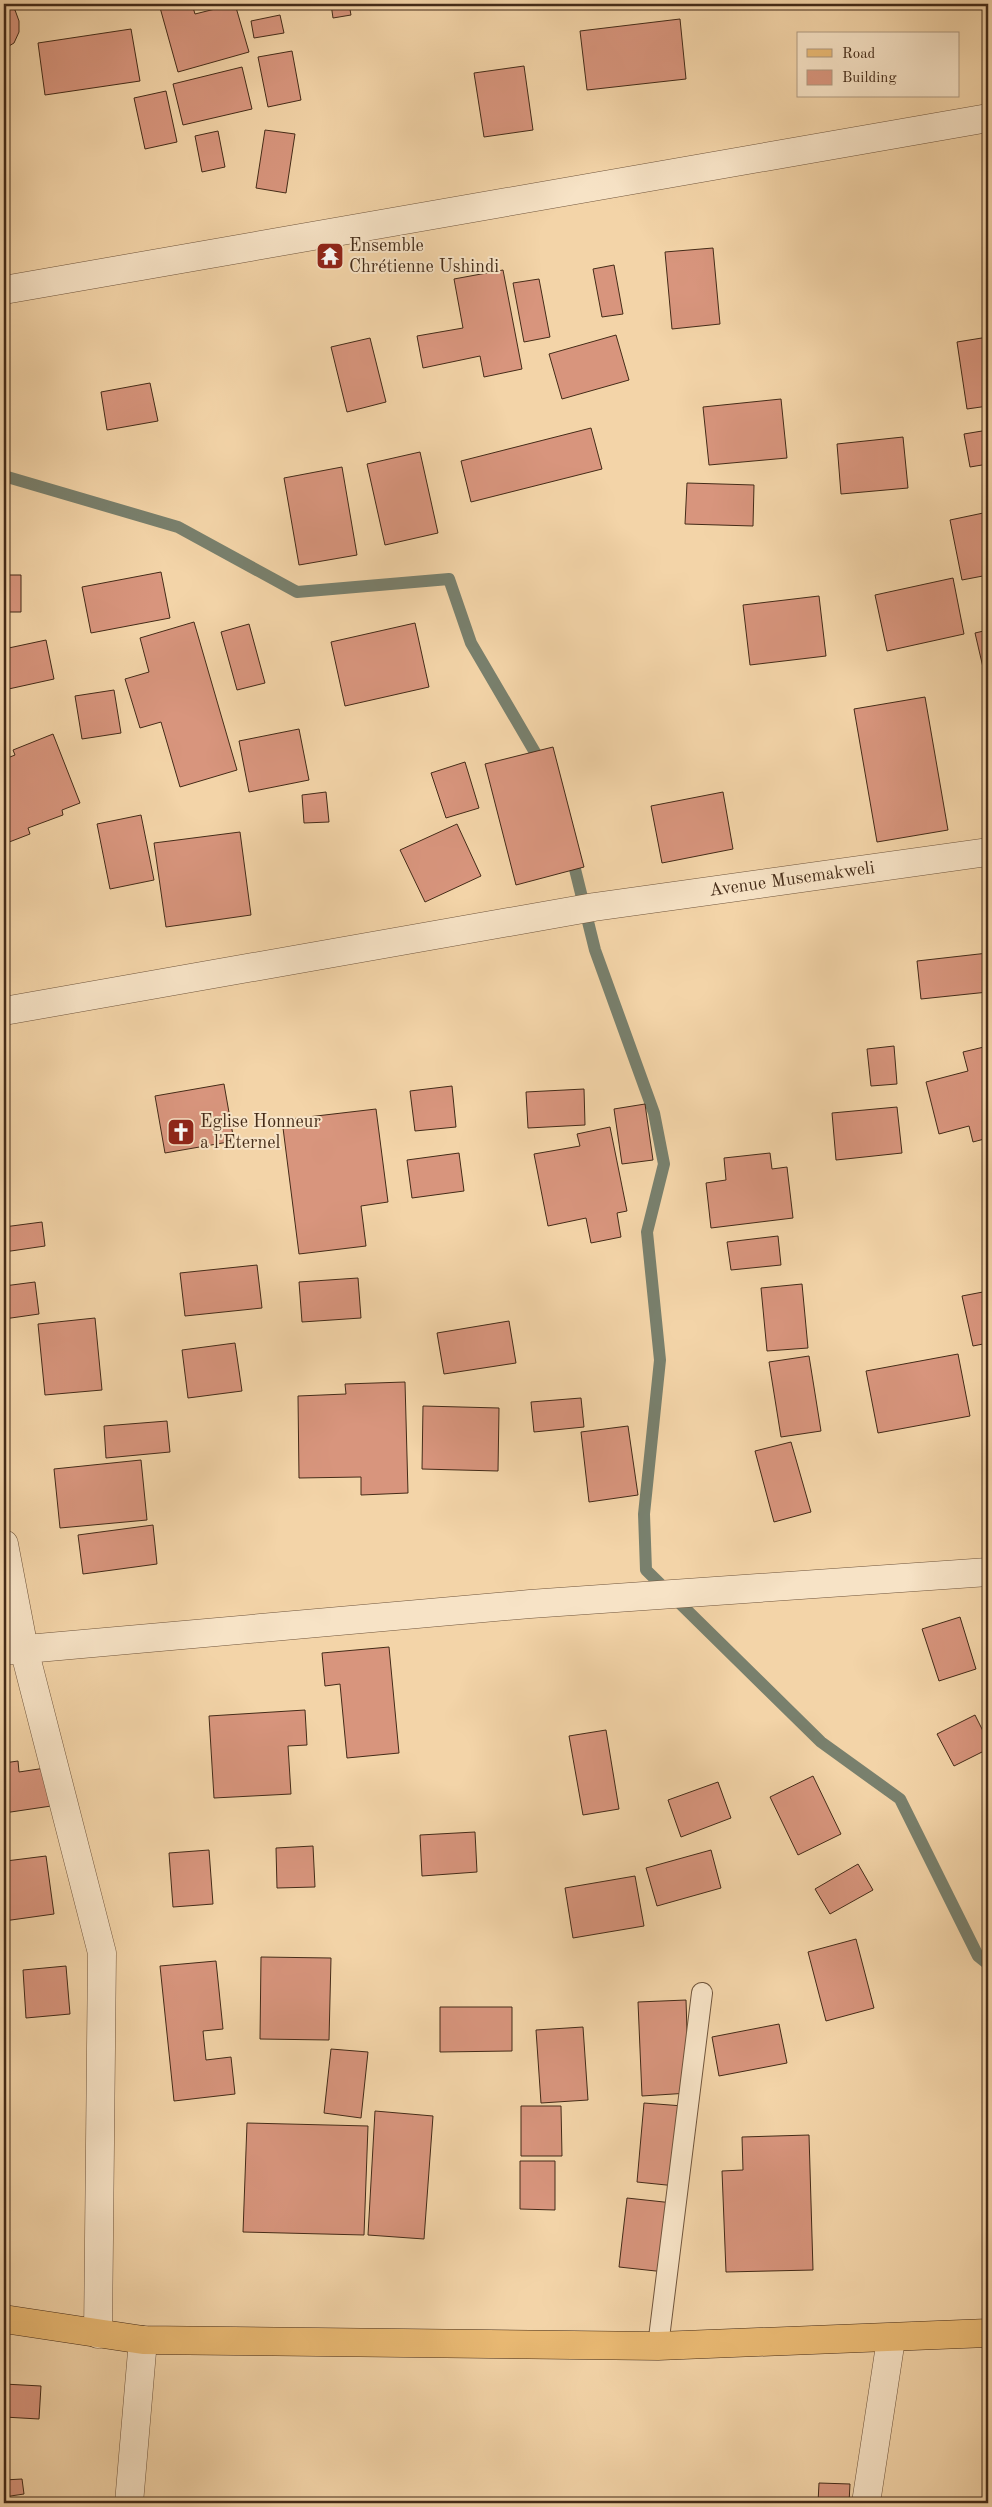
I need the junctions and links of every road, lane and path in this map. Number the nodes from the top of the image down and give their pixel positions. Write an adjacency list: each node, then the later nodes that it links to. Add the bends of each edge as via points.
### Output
1 (988, 118): 2 (street)
2 (4, 290)
3 (988, 852): 4 (street, Avenue Musemakweli, via 583,910)
4 (4, 1011)
5 (4, 1544): 7 (street)
6 (988, 1572): 7 (street, via 712,1590)
7 (14, 1650): 11 (street, via 102,1953)
8 (702, 1993): 14 (lane)
9 (4, 2319): 11 (main road)
10 (988, 2333): 12 (main road)
11 (98, 2334): 13 (main road)
12 (891, 2338): 14 (main road); 16 (street)
13 (143, 2340): 14 (main road); 15 (street)
14 (658, 2346)
15 (129, 2503)
16 (866, 2503)

